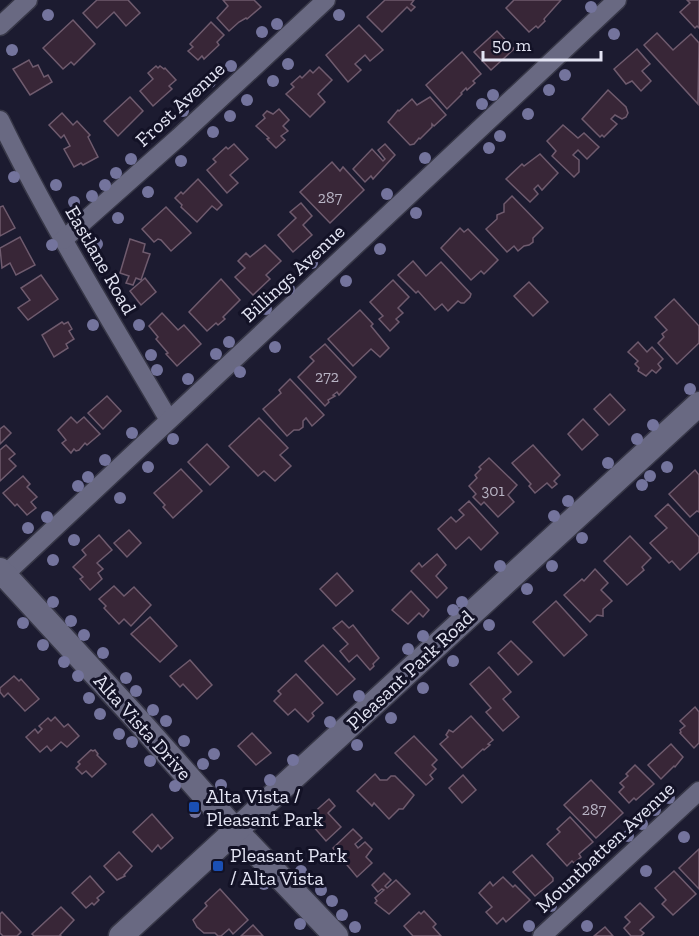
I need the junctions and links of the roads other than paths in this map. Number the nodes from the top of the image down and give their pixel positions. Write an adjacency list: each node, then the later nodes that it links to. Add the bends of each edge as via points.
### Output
1 (28, 0): 4 (street)
2 (326, 0): 6 (street, Frost Avenue)
3 (617, 0): 8 (street, Billings Avenue)
4 (0, 26)
5 (0, 120): 6 (street, Eastlane Road)
6 (63, 240): 8 (street, Eastlane Road)
7 (699, 404): 11 (street, Pleasant Park Road)
8 (169, 420): 9 (street, Billings Avenue)
9 (1, 575): 11 (street, Alta Vista Drive, via 130,711)
10 (699, 791): 14 (street, Mountbatten Avenue)
11 (235, 830): 12 (street, Pleasant Park Road); 13 (street, Alta Vista Drive)
12 (121, 936)
13 (336, 936)
14 (542, 936)

